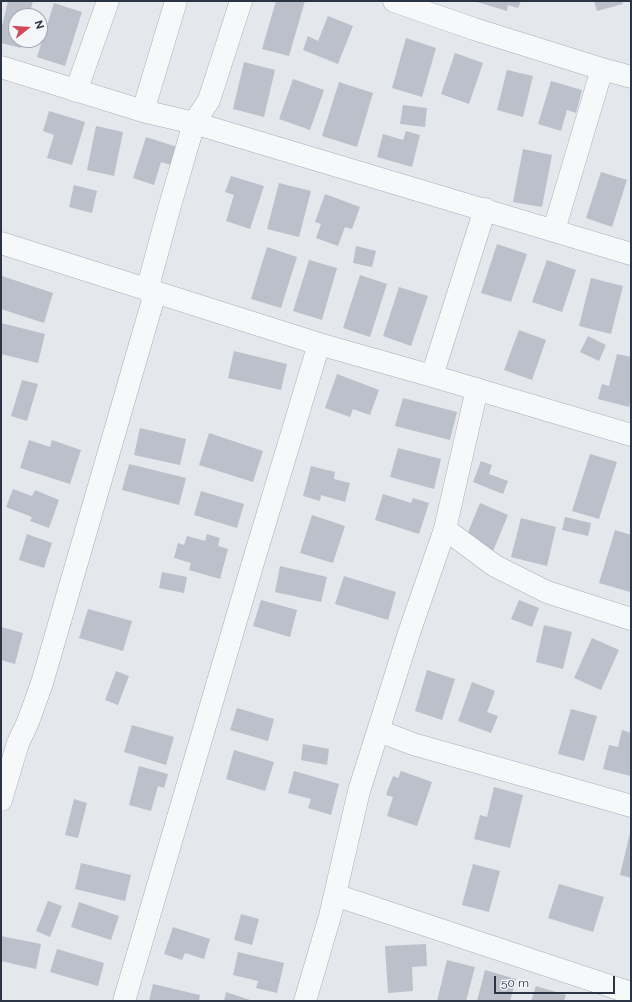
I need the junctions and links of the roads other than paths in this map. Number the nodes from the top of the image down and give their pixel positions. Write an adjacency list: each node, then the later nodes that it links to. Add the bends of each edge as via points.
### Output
1 (108, 1): 8 (street)
2 (176, 1): 9 (street)
3 (240, 1): 10 (street, via 210,100)
4 (394, 1): 6 (street)
5 (1, 67): 8 (street)
6 (602, 69): 7 (street); 12 (street)
7 (631, 77)
8 (76, 91): 9 (street)
9 (143, 111): 10 (street)
10 (194, 123): 11 (street); 15 (street, via 169,209)
11 (485, 209): 12 (street); 17 (street)
12 (554, 230): 14 (street)
13 (1, 243): 15 (street)
14 (631, 254)
15 (151, 292): 16 (street); 23 (street, via 42,683 18,743)
16 (319, 344): 17 (street); 27 (street)
17 (432, 376): 18 (street)
18 (477, 389): 19 (street); 20 (street)
19 (631, 435)
20 (445, 529): 21 (street, via 494,566 547,592); 22 (street)
21 (631, 619)
22 (379, 731): 24 (street, via 420,746); 25 (street, via 360,791)
23 (1, 800)
24 (631, 806)
25 (335, 895): 26 (street); 28 (street)
26 (631, 993)
27 (124, 1001)
28 (305, 1001)

